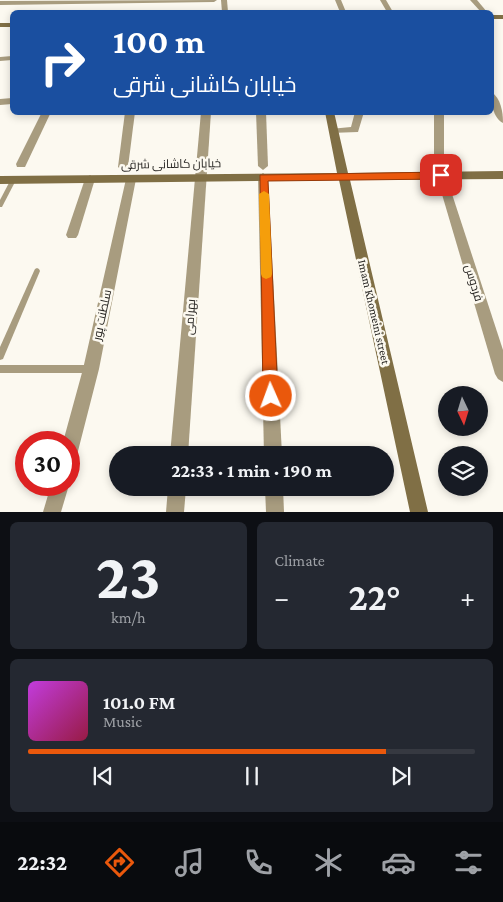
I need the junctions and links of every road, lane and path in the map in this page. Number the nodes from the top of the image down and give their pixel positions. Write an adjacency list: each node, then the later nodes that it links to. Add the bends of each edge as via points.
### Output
1 (214, 0): 3 (street, via 99,4)
2 (473, 0): 5 (street)
3 (61, 1): 4 (street)
4 (0, 3)
5 (482, 10)
6 (494, 95): 14 (street)
7 (45, 115): 17 (street)
8 (130, 115): 19 (street, سلطنت پور)
9 (206, 115): 22 (street, بهرامی)
10 (261, 115): 18 (street)
11 (329, 115): 15 (main road, Imam Khomeini street)
12 (359, 115): 15 (street, via 355,130)
13 (439, 115): 16 (street)
14 (503, 120)
15 (333, 131): 21 (main road, Imam Khomeini street)
16 (440, 155)
17 (21, 164)
18 (263, 172): 21 (main road, خیابان کاشانی شرقی); 22 (main road, خیابان کاشانی شرقی); 36 (street)
19 (127, 173): 22 (main road, خیابان کاشانی شرقی); 23 (main road, خیابان کاشانی شرقی); 32 (street, سلطنت پور)
20 (503, 175): 21 (main road, خیابان کاشانی شرقی)
21 (343, 176): 43 (main road, Imam Khomeini street)
22 (200, 178): 35 (street, بهرامی)
23 (90, 179): 25 (main road, خیابان کاشانی شرقی); 28 (street)
24 (0, 180): 25 (main road, خیابان کاشانی شرقی)
25 (13, 180): 27 (lane)
26 (446, 191): 33 (street, فردوس)
27 (0, 205)
28 (72, 235)
29 (37, 271): 30 (lane)
30 (0, 356)
31 (0, 369): 32 (lane)
32 (91, 369): 34 (street, سلطنت پور)
33 (503, 374)
34 (74, 431)
35 (180, 446)
36 (273, 446)
37 (57, 496): 40 (street)
38 (176, 496): 41 (street)
39 (274, 496): 42 (street)
40 (52, 512)
41 (175, 512)
42 (275, 512)
43 (419, 512)

